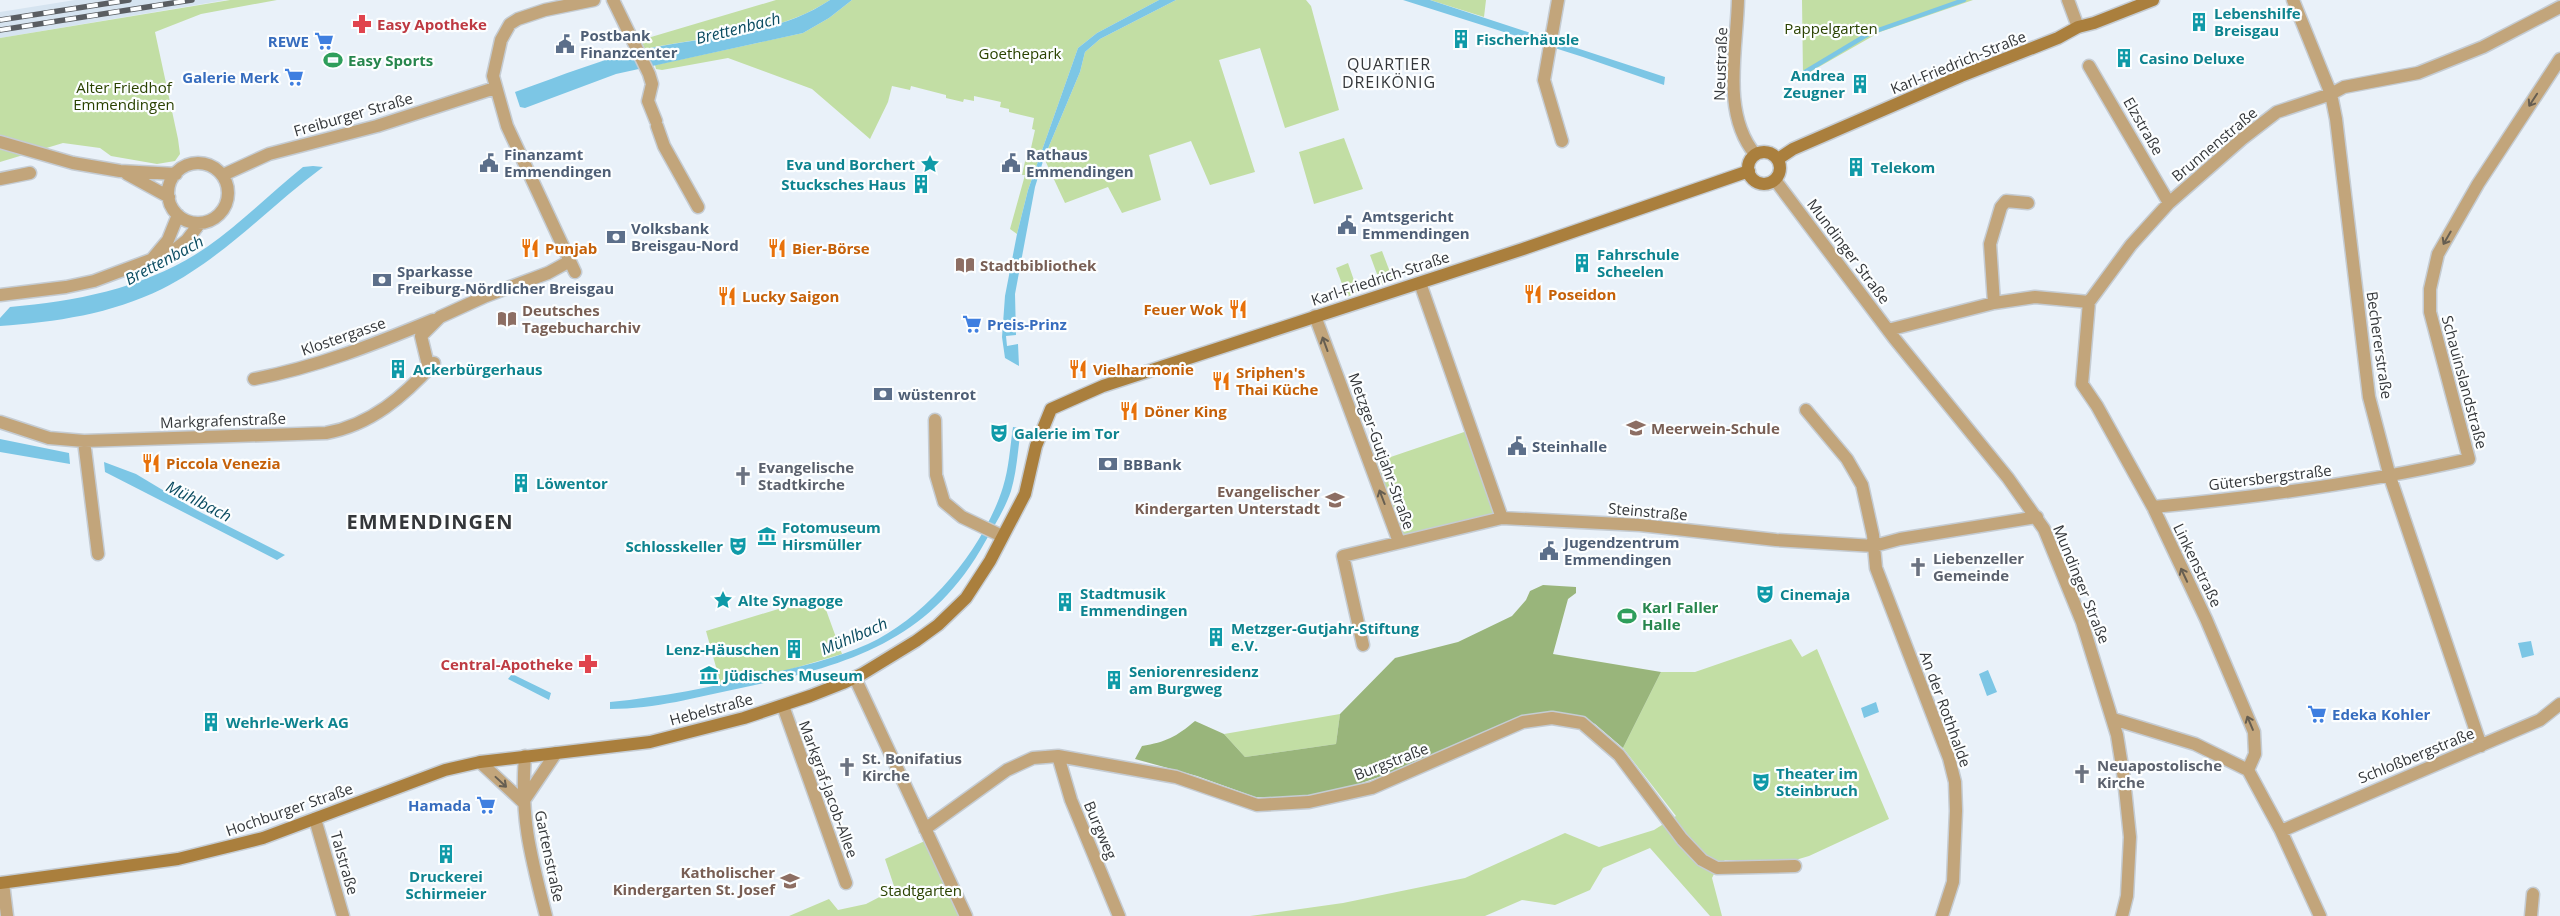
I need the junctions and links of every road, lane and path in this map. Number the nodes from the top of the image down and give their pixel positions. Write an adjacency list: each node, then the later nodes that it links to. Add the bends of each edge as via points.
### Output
1 (594, 0): 12 (street, via 537,12 510,24 496,53)
2 (613, 0): 28 (street, via 647,69 652,84 648,101 664,146)
3 (1558, 0): 14 (street, via 1544,80)
4 (1738, 0): 16 (street, Neustraße, via 1734,106 1746,144)
5 (2068, 0): 9 (street)
6 (2153, 0): 9 (street, Karl-Friedrich-Straße)
7 (2293, 0): 13 (street, Bechererstraße)
8 (2560, 7): 13 (street, Brunnenstraße, via 2483,47 2418,73 2344,86)
9 (2078, 27): 17 (street, Karl-Friedrich-Straße, via 1794,149)
10 (2560, 59): 45 (street, Schauinslandstraße, one-way to 45, via 2478,184 2438,254 2430,289 2430,312 2470,459)
11 (2090, 66): 26 (street, Elzstraße)
12 (495, 88): 22 (street, Freiburger Straße, via 377,126 269,154); 37 (street, Markgrafenstraße, via 507,126 572,267 486,296)
13 (2331, 94): 26 (street, Brunnenstraße, via 2277,112); 45 (street, Bechererstraße, via 2369,397)
14 (1562, 141)
15 (0, 142): 18 (street, via 73,163)
16 (1755, 154): 17 (street, via 1770,152); 19 (street, via 1750,160)
17 (1778, 159): 24 (street, via 1780,170)
18 (120, 171): 21 (street); 25 (street)
19 (1749, 171): 24 (street, via 1759,183); 32 (street, Karl-Friedrich-Straße)
20 (30, 172): 23 (street)
21 (176, 174): 22 (street, via 190,164 199,163 208,165); 25 (street, via 170,185)
22 (222, 176): 30 (street, via 227,184 227,202 217,217)
23 (0, 179)
24 (1775, 180): 38 (street, Mundinger Straße)
25 (169, 197): 29 (street)
26 (2169, 203): 34 (street, Brunnenstraße, via 2131,245)
27 (2028, 204): 35 (street, via 2006,201 2002,207 1990,244)
28 (698, 207)
29 (178, 215): 30 (street); 31 (street, via 168,240)
30 (200, 223): 31 (street, via 172,252)
31 (152, 259): 33 (street, via 94,281)
32 (1420, 283): 36 (street, Karl-Friedrich-Straße); 48 (street)
33 (0, 294)
34 (2089, 302): 35 (street, via 2035,298); 46 (street, Linkenstraße, via 2082,384)
35 (1994, 303): 38 (street)
36 (1315, 316): 40 (street, Karl-Friedrich-Straße, via 1083,393); 50 (street, Metzger-Gutjahr-Straße, one-way to 36)
37 (440, 317): 39 (street, Klostergasse, via 372,346 310,366); 44 (street, Markgrafenstraße, via 421,336 432,366 404,394 358,425 340,430 272,436)
38 (1888, 330): 47 (street, Mundinger Straße)
39 (254, 379)
40 (1051, 409): 49 (street, Hebelstraße, via 1038,441 1025,494)
41 (1806, 410): 51 (street, An der Rothhalde, via 1855,471 1862,485)
42 (935, 420): 49 (street, via 936,475 944,502 962,517)
43 (0, 422): 44 (street, Markgrafenstraße, via 49,438)
44 (84, 441): 52 (street)
45 (2390, 477): 46 (street, Gütersbergstraße, via 2276,495); 58 (street, Bechererstraße)
46 (2152, 507): 63 (street, Linkenstraße, one-way to 46, via 2255,754 2254,732 2206,619)
47 (2037, 517): 51 (street, Steinstraße); 57 (street, Mundinger Straße, via 2076,604)
48 (1502, 518): 50 (street, Steinstraße); 51 (street, Steinstraße)
49 (993, 531): 54 (street, Hebelstraße, via 978,581 959,606 916,641)
50 (1399, 542): 53 (street, Metzger-Gutjahr-Straße, via 1343,556)
51 (1874, 546): 77 (street, An der Rothhalde, via 1876,568 1940,731 1955,782 1953,882)
52 (98, 554)
53 (1363, 645)
54 (855, 678): 56 (street, Hebelstraße); 66 (street)
55 (2560, 704): 58 (street, Schloßbergstraße, via 2540,720)
56 (783, 706): 59 (street, Hebelstraße, via 650,742); 69 (street, Markgraf-Jacob-Allee)
57 (2113, 720): 63 (street, via 2195,744); 78 (street, Mundinger Straße, via 2130,837 2127,896)
58 (2481, 746): 67 (street, Schloßbergstraße)
59 (556, 753): 60 (street, Hebelstraße); 64 (street, Gartenstraße)
60 (525, 756): 62 (street, Hochburger Straße); 64 (street, Gartenstraße)
61 (1058, 756): 66 (street, Burgstraße, via 1033,758 1007,770); 68 (street, Burgstraße, via 1176,777 1257,804 1309,802 1372,788 1522,722 1552,718 1582,723 1619,755 1682,839 1702,860 1717,868); 76 (street, Burgweg, via 1071,800)
62 (480, 762): 64 (street, Gartenstraße, one-way to 64); 65 (street, Hochburger Straße, via 445,770)
63 (2248, 770): 67 (street)
64 (523, 802): 74 (street, Gartenstraße, via 526,838)
65 (315, 819): 70 (street, Hochburger Straße, via 263,838 178,859); 73 (street, Talstraße)
66 (925, 829): 75 (street)
67 (2281, 831): 79 (street)
68 (1795, 866)
69 (846, 882)
70 (1, 883): 72 (street)
71 (2534, 894): 80 (street)
72 (7, 916)
73 (343, 916)
74 (546, 916)
75 (966, 916)
76 (1119, 916)
77 (1942, 916)
78 (2122, 916)
79 (2320, 916)
80 (2531, 916)

